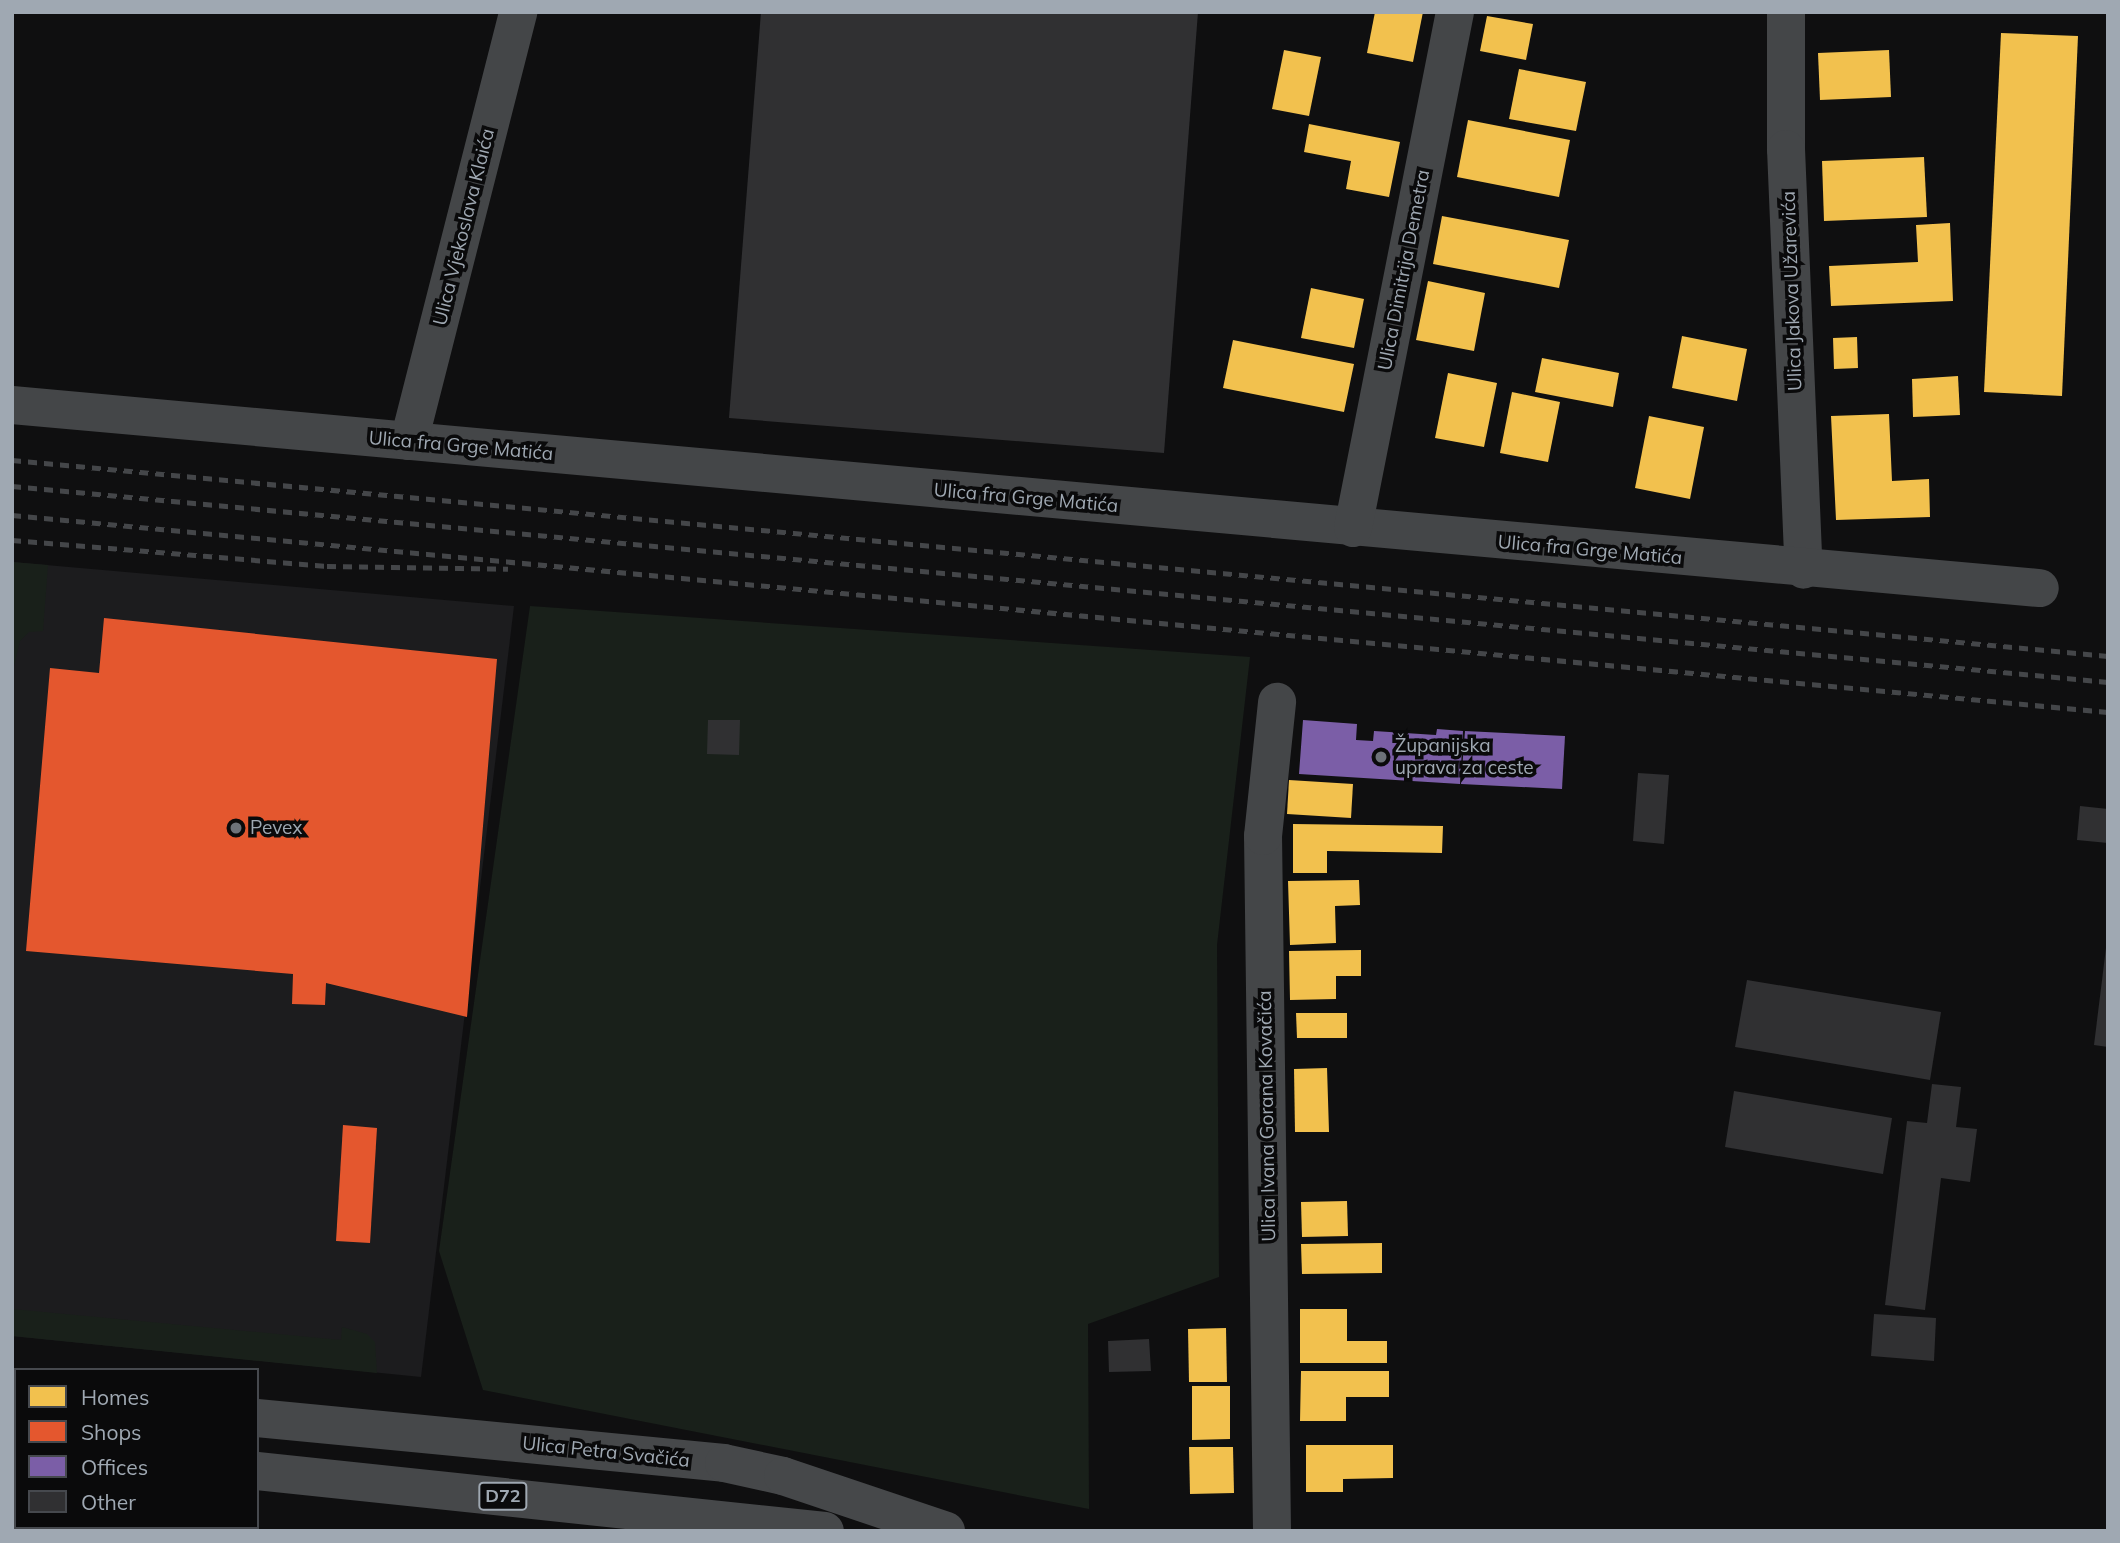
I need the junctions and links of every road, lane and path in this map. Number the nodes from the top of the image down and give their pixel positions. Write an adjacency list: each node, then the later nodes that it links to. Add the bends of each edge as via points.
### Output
1 (518, 12): 5 (street, Ulica Vjekoslava Klaića)
2 (1455, 12): 6 (street, Ulica Dimitrija Demetra)
3 (1786, 12): 7 (street, Ulica Jakova Užarevića, via 1786,149)
4 (12, 405): 5 (street, Ulica fra Grge Matića)
5 (410, 441): 6 (street, Ulica fra Grge Matića)
6 (1353, 528): 7 (street, Ulica fra Grge Matića)
7 (1804, 570): 8 (street, Ulica fra Grge Matića)
8 (2039, 588)
9 (1278, 702): 14 (street, Ulica Ivana Gorana Kovačića, via 1263,836)
10 (259, 1418): 13 (main road, Ulica Petra Svačića, via 724,1463 783,1476)
11 (259, 1471): 12 (main road, D72)
12 (825, 1531)
13 (946, 1531)
14 (1272, 1531)

